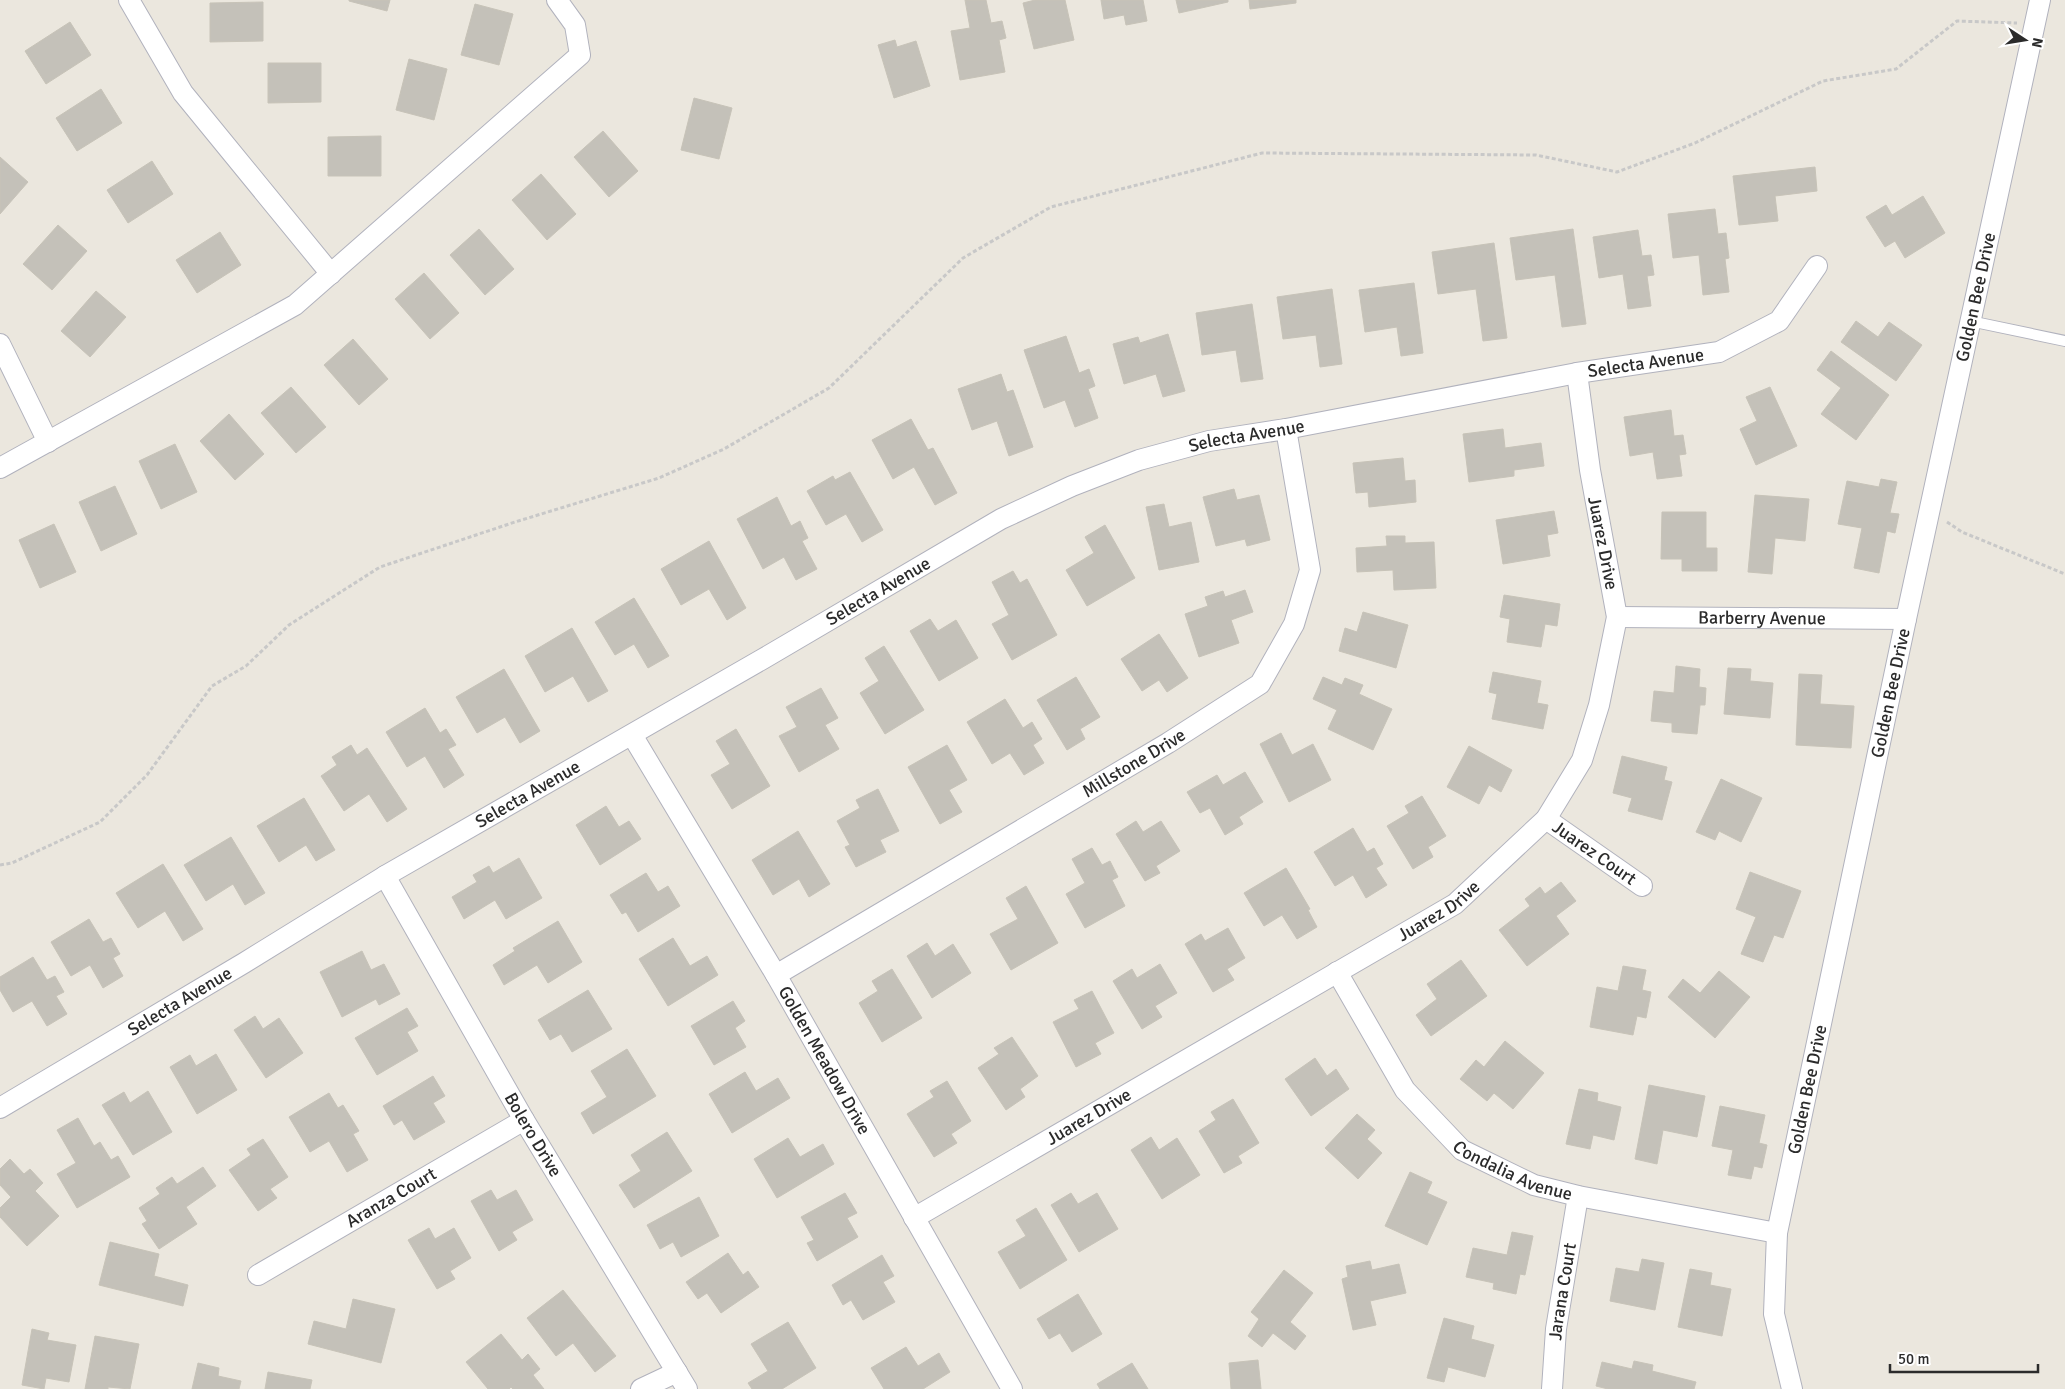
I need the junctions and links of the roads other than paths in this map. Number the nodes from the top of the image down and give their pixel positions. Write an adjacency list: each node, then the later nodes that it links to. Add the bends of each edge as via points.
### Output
1 (129, 0): 5 (street, via 183,93)
2 (556, 0): 5 (street, via 575,25 580,56)
3 (2040, 0): 6 (street, Golden Bee Drive)
4 (1817, 266): 9 (street, Selecta Avenue, via 1779,322 1718,352)
5 (331, 274): 11 (street, via 295,305)
6 (1970, 321): 7 (lane); 14 (street, Golden Bee Drive)
7 (2065, 341)
8 (0, 344): 11 (street)
9 (1577, 373): 10 (street, Selecta Avenue); 13 (street, Juarez Drive, via 1590,470)
10 (1286, 429): 15 (street, Selecta Avenue, via 1209,441 1139,460 1010,514); 20 (street, Millstone Drive, via 1310,570 1294,624 1260,684 1168,743)
11 (48, 442): 12 (street)
12 (0, 468)
13 (1617, 617): 14 (street, Barberry Avenue); 16 (street, Juarez Drive, via 1599,705 1582,760)
14 (1906, 619): 25 (street, Golden Bee Drive)
15 (632, 735): 17 (street, Selecta Avenue); 20 (street, Golden Meadow Drive)
16 (1546, 819): 18 (street, Juarez Court); 19 (street, Juarez Drive, via 1455,904)
17 (385, 876): 21 (street, Selecta Avenue); 22 (street, Bolero Drive)
18 (1642, 886)
19 (1337, 972): 23 (street, Condalia Avenue, via 1405,1090 1462,1150 1534,1185); 24 (street, Juarez Drive)
20 (776, 975): 24 (street, Golden Meadow Drive)
21 (0, 1108)
22 (524, 1120): 26 (street, Aranza Court); 27 (street, Bolero Drive)
23 (1578, 1196): 25 (street, Condalia Avenue); 30 (street, Jarana Court, via 1556,1329)
24 (914, 1218): 29 (street, Golden Meadow Drive)
25 (1777, 1233): 31 (street, Golden Bee Drive, via 1774,1314)
26 (258, 1276)
27 (682, 1381): 28 (street)
28 (641, 1389)
29 (1012, 1389)
30 (1552, 1389)
31 (1792, 1389)

